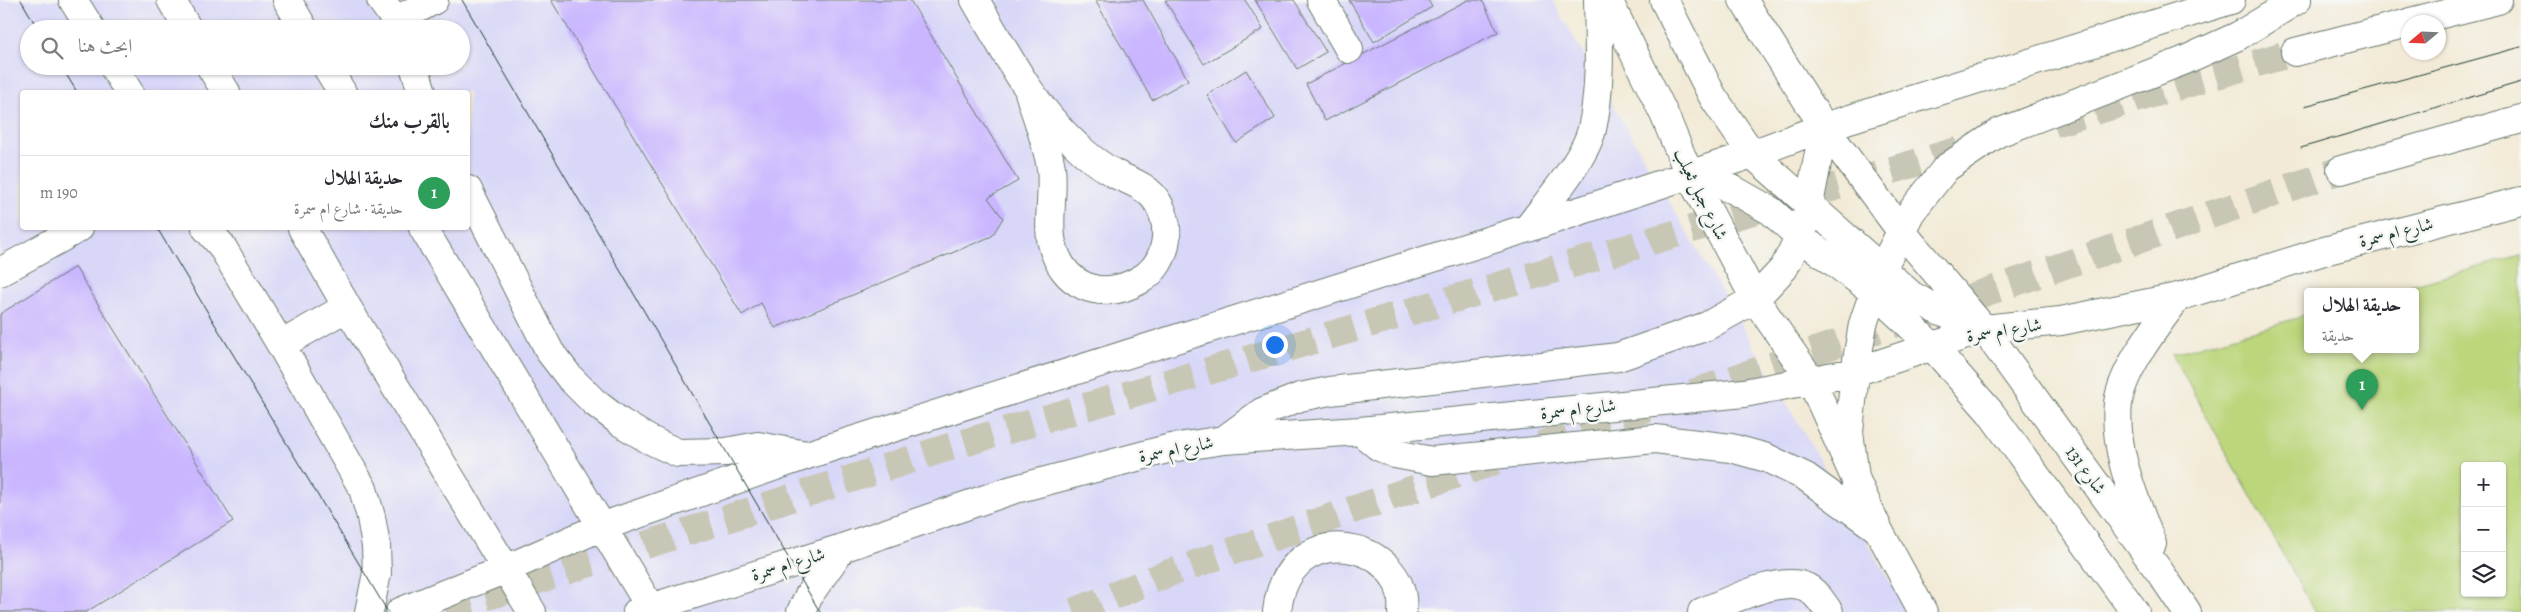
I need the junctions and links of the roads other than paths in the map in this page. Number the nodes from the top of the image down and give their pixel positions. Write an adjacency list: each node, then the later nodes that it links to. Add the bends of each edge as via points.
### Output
1 (73, 0): 16 (street)
2 (171, 0): 17 (street)
3 (287, 0): 18 (street)
4 (434, 0): 15 (street)
5 (975, 0): 30 (street)
6 (1321, 0): 20 (street)
7 (1598, 0): 39 (street, via 1599,40 1592,130 1580,156)
8 (1608, 0): 35 (street, شارع جبل ثعيلب, via 1664,114)
9 (1664, 0): 33 (street, via 1714,98)
10 (1743, 0): 32 (street)
11 (2231, 0): 32 (street)
12 (2297, 0): 44 (street, via 2238,36 2191,57 1998,133 1946,168)
13 (2498, 0): 14 (street)
14 (2440, 15)
15 (394, 16)
16 (85, 20)
17 (183, 20)
18 (299, 20)
19 (2401, 25): 21 (street)
20 (1349, 49)
21 (2294, 52)
22 (119, 75): 26 (street)
23 (216, 75): 27 (street)
24 (332, 75): 28 (street)
25 (417, 75): 29 (street)
26 (128, 90)
27 (225, 90)
28 (341, 90)
29 (421, 90)
30 (1029, 92): 30 (street, via 1050,166 1053,191 1051,242 1059,266 1074,282 1090,289 1120,288 1144,278 1158,265 1165,248 1166,228 1159,203 1145,188 1094,162)
31 (2521, 119): 34 (street)
32 (1824, 127): 33 (street); 38 (street); 44 (street)
33 (1752, 154): 35 (street); 38 (street)
34 (2341, 170)
35 (1689, 174): 39 (street); 45 (street, via 1752,200 1771,211); 49 (street, شارع جبل ثعيلب)
36 (470, 194): 58 (street, via 550,352 594,402 648,439 678,453 726,452 758,446)
37 (2521, 201): 48 (street, شارع ام سمرة, via 2324,251)
38 (1810, 206): 45 (street); 47 (street)
39 (1528, 228): 58 (street)
40 (75, 230): 46 (street)
41 (208, 230): 52 (street, via 221,245)
42 (303, 230): 50 (street)
43 (423, 230): 60 (street)
44 (1901, 231): 47 (street); 51 (street)
45 (1800, 237): 47 (street); 49 (street, via 1784,268)
46 (0, 272)
47 (1877, 281): 51 (street); 53 (street); 54 (street, via 1862,324)
48 (2178, 297): 51 (street, شارع ام سمرة, via 2060,321); 64 (street, via 2131,366 2118,402 2120,445 2127,479)
49 (1755, 300): 55 (street, شارع جبل ثعيلب); 57 (street, via 1687,335 1618,357 1330,391 1300,398 1262,412)
50 (346, 307): 52 (street); 63 (street)
51 (1984, 329): 53 (street, شارع ام سمرة); 64 (street, شارع 131)
52 (281, 345): 66 (street, via 363,489 372,517 376,546 376,572)
53 (1931, 345): 54 (street, شارع ام سمرة); 75 (street, via 1990,412)
54 (1855, 372): 55 (street, شارع ام سمرة); 59 (street, via 1849,432)
55 (1811, 380): 56 (street, شارع ام سمرة, via 1744,393); 59 (street)
56 (1360, 431): 57 (street, شارع ام سمرة); 61 (street, via 1378,446 1395,454 1432,461 1655,439 1731,448 1767,458 1806,477)
57 (1224, 440): 62 (street, شارع ام سمرة, via 1171,448 1012,490)
58 (807, 456): 60 (street)
59 (1856, 484): 61 (street)
60 (601, 526): 63 (street); 65 (street)
61 (1878, 529): 74 (street)
62 (842, 548): 65 (street, شارع ام سمرة); 69 (street, via 809,594)
63 (506, 569): 67 (street); 68 (street)
64 (2164, 578): 76 (street, شارع 131)
65 (646, 610)
66 (369, 612)
67 (400, 612)
68 (532, 612)
69 (801, 612)
70 (1277, 612): 71 (street, via 1279,594 1297,563 1328,548 1347,548 1364,552 1391,574 1399,590)
71 (1402, 612)
72 (1702, 612): 73 (street, via 1777,584 1795,583 1820,598)
73 (1829, 612)
74 (1923, 612)
75 (2135, 612)
76 (2187, 612)

